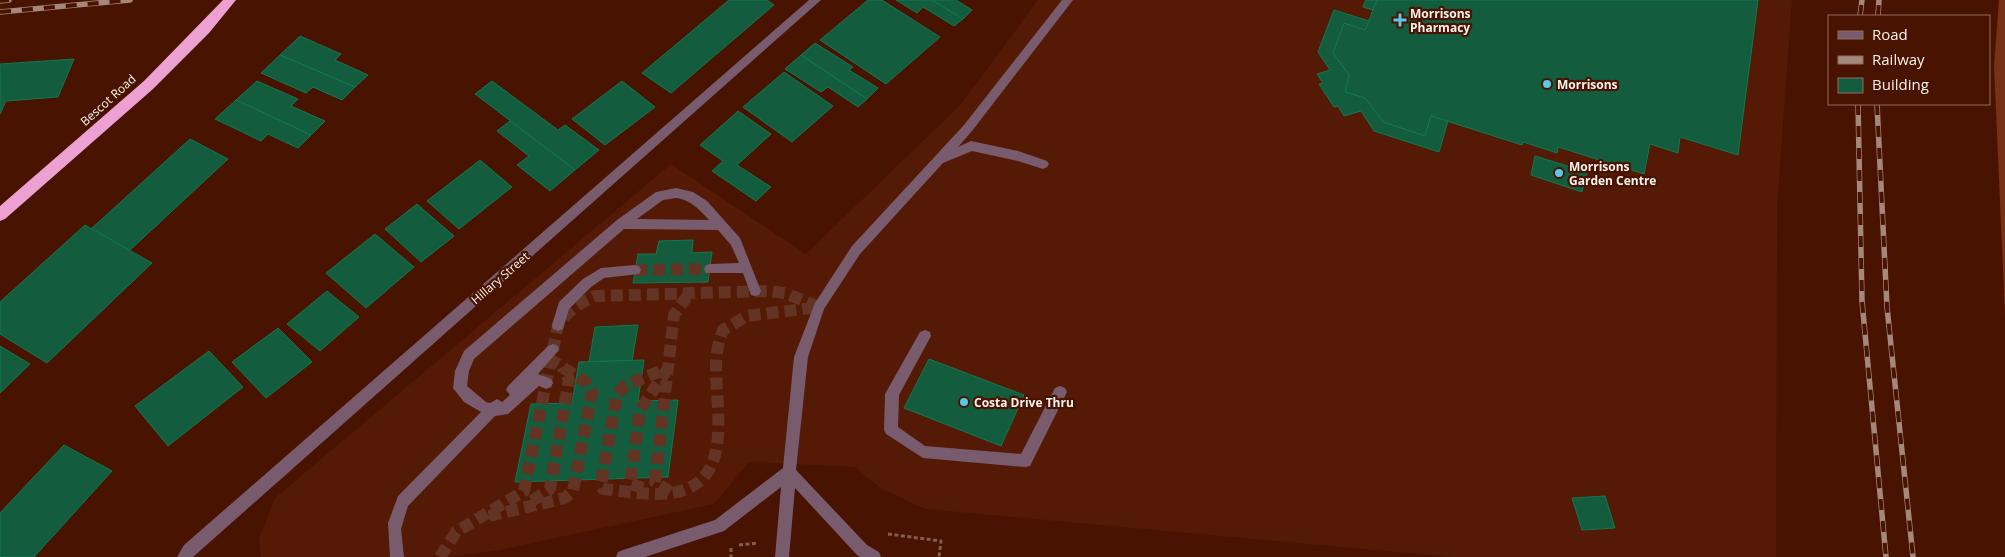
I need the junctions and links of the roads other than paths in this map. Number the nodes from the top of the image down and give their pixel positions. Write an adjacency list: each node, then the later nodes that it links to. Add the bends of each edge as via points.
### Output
1 (230, 0): 6 (highway, Bescot Road, via 136,96)
2 (816, 0): 20 (street, Hillary Street)
3 (1068, 0): 4 (street, via 968,128)
4 (937, 162): 5 (street, via 971,146); 19 (street, via 856,250 819,307 801,357)
5 (1043, 164)
6 (0, 215)
7 (621, 224): 8 (street); 8 (street, via 660,196 676,193 689,195); 18 (street, via 468,354 460,388 472,402)
8 (720, 224): 9 (street, via 736,242)
9 (747, 268): 10 (street); 12 (street)
10 (710, 269)
11 (635, 270): 13 (street, via 601,273 587,283 563,306)
12 (755, 291)
13 (558, 325)
14 (925, 336): 17 (street, via 892,394 892,430 923,452 1025,461)
15 (553, 350): 18 (street)
16 (546, 383): 18 (street, via 536,379 503,410)
17 (1060, 392)
18 (492, 411): 21 (street, via 402,501 394,519)
19 (789, 472): 22 (street, via 719,526); 23 (street); 24 (street, via 862,550)
20 (184, 557)
21 (397, 557)
22 (623, 557)
23 (782, 557)
24 (874, 557)

